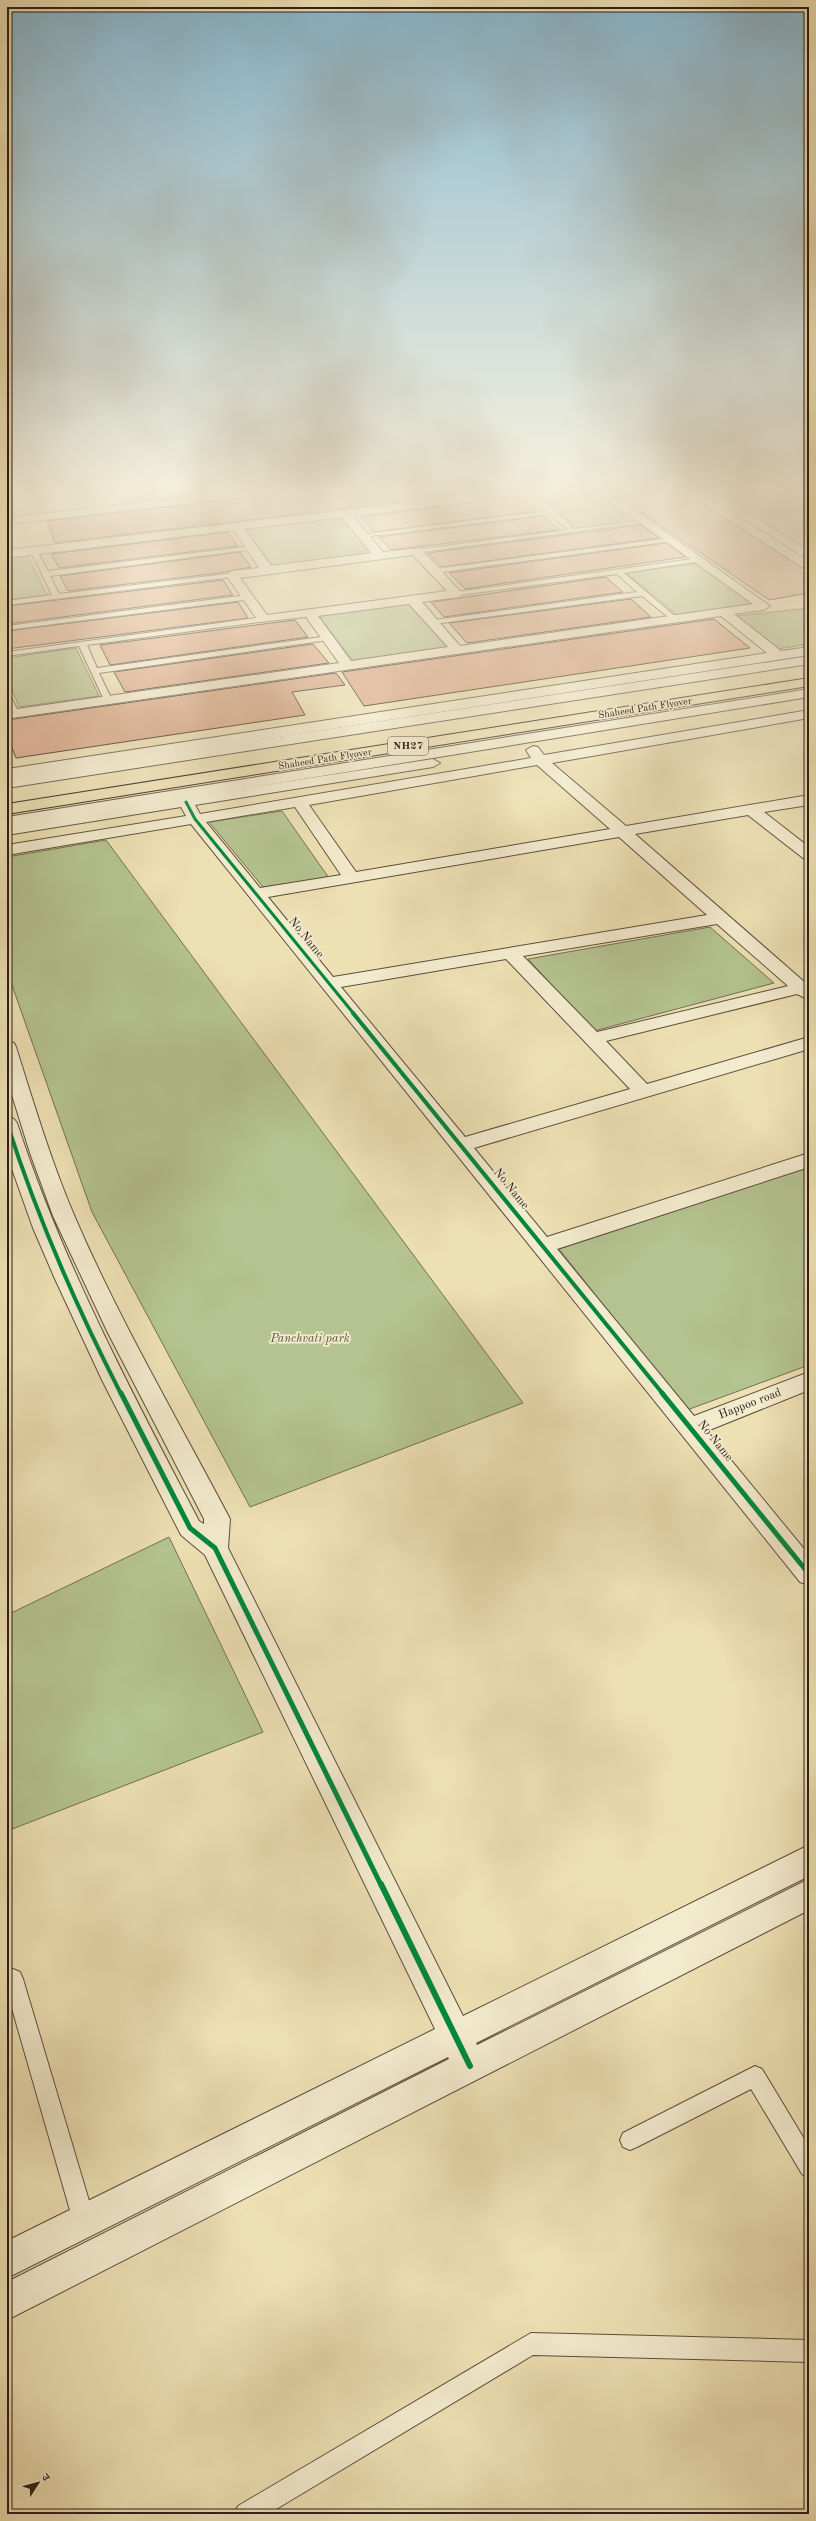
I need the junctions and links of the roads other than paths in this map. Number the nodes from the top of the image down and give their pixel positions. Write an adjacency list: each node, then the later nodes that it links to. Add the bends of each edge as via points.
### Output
1 (134, 612): 12 (lane)
2 (259, 612): 9 (street)
3 (319, 612): 8 (street)
4 (424, 612): 11 (street)
5 (509, 612): 11 (lane)
6 (665, 612): 10 (lane)
7 (724, 612): 10 (street); 18 (street)
8 (309, 613): 9 (street); 13 (street)
9 (264, 619): 14 (lane)
10 (673, 619): 15 (street)
11 (434, 622): 15 (street)
12 (7, 628)
13 (328, 638): 20 (street); 21 (lane)
14 (82, 644): 17 (lane); 21 (lane)
15 (457, 650): 20 (street)
16 (809, 651): 18 (street)
17 (7, 654)
18 (779, 656): 30 (street)
19 (809, 660): 31 (street)
20 (348, 666): 25 (street)
21 (94, 671): 25 (lane)
22 (809, 671): 32 (highway, Shaheed Path Flyover / NH27)
23 (809, 682): 35 (highway, Shaheed Path Flyover / NH27)
24 (809, 693): 38 (street)
25 (108, 700): 26 (street, via 12,714)
26 (7, 702)
27 (809, 702): 29 (street)
28 (809, 714): 29 (street)
29 (535, 753): 34 (street); 36 (street); 40 (street)
30 (7, 774)
31 (7, 783)
32 (7, 795)
33 (809, 800): 37 (street)
34 (299, 802): 36 (street); 43 (street)
35 (7, 809)
36 (191, 811): 39 (street); 41 (street); 44 (street, No Name)
37 (752, 811): 40 (street); 42 (street)
38 (7, 822)
39 (7, 830)
40 (623, 834): 43 (street); 45 (street)
41 (7, 850)
42 (809, 855)
43 (352, 879): 44 (street)
44 (257, 894): 47 (street, No Name)
45 (720, 918): 46 (street); 48 (street)
46 (510, 953): 47 (street); 49 (street)
47 (330, 983): 54 (street, No Name)
48 (805, 991): 49 (street)
49 (593, 1039): 52 (street)
50 (809, 1043): 52 (street)
51 (7, 1047): 59 (street, via 36,1143 64,1216 103,1300 217,1519)
52 (643, 1091): 54 (street)
53 (7, 1123): 59 (street, via 44,1231 79,1310 190,1528)
54 (462, 1144): 56 (street, No Name)
55 (809, 1160): 56 (street)
56 (544, 1246): 58 (street, No Name)
57 (809, 1381): 58 (street, Happoo road)
58 (691, 1427): 60 (street, No Name)
59 (215, 1548): 64 (street)
60 (809, 1574)
61 (809, 1860): 64 (street)
62 (809, 1894): 65 (street)
63 (7, 1981): 68 (lane, via 13,1979)
64 (456, 2036): 65 (street); 68 (street)
65 (470, 2066): 70 (street)
66 (630, 2140): 67 (lane, via 755,2076)
67 (809, 2167)
68 (84, 2221): 69 (street)
69 (7, 2260)
70 (7, 2302)
71 (809, 2351): 72 (lane, via 531,2344)
72 (246, 2514)

